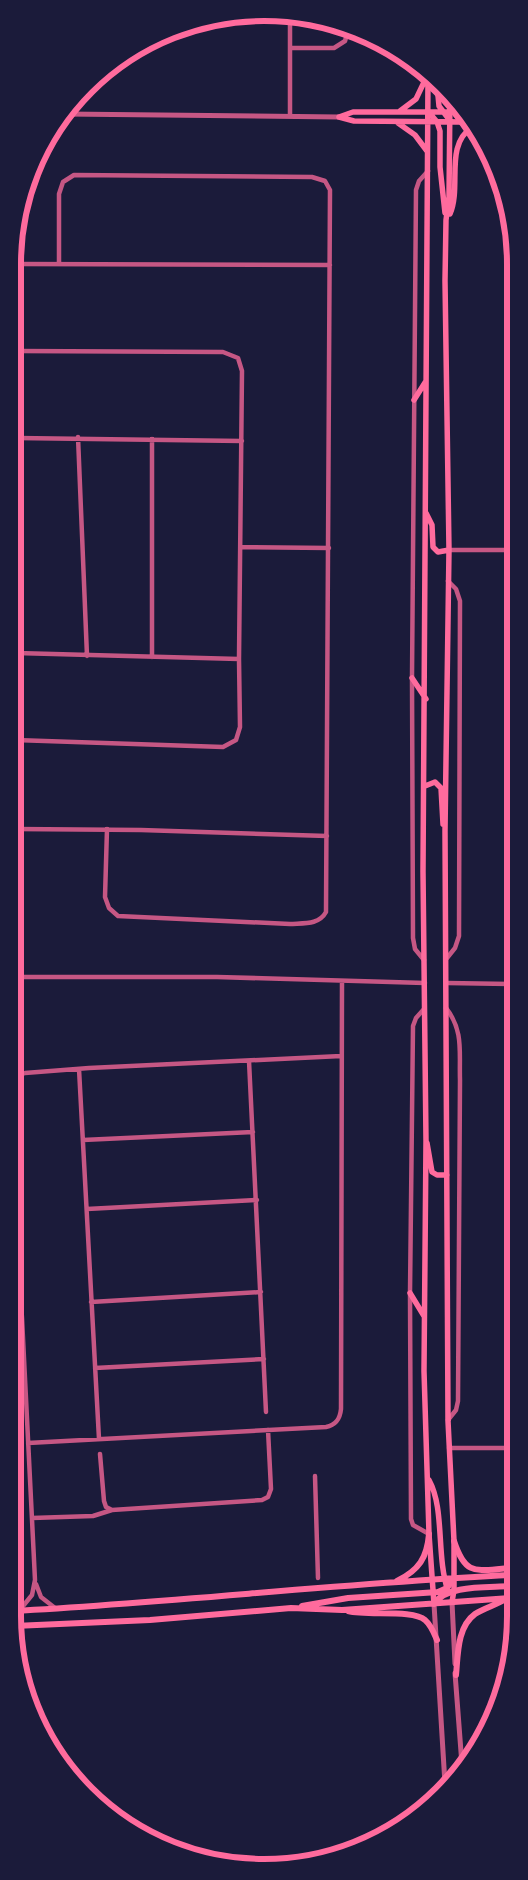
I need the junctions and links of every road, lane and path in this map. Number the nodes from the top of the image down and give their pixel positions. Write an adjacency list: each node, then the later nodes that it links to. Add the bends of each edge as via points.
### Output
1 (290, 23): 3 (street)
2 (346, 36): 3 (street, via 334,48)
3 (290, 48): 16 (street)
4 (425, 82): 11 (main road, via 416,99)
5 (427, 84): 9 (main road)
6 (438, 95): 10 (main road)
7 (450, 108): 12 (main road)
8 (76, 110): 15 (street)
9 (428, 111): 10 (main road); 11 (main road); 19 (main road); 20 (main road)
10 (441, 111): 12 (main road); 21 (main road)
11 (396, 112): 17 (main road, via 353,112)
12 (450, 112): 13 (main road); 21 (main road)
13 (454, 112)
14 (73, 114): 15 (street)
15 (76, 114): 16 (street)
16 (290, 116): 17 (street)
17 (339, 117): 18 (main road, via 354,121)
18 (396, 122): 19 (main road); 24 (main road, via 415,135)
19 (427, 122): 20 (main road); 24 (main road)
20 (437, 122): 21 (main road); 26 (main road)
21 (451, 122): 22 (main road); 26 (main road)
22 (461, 122)
23 (468, 132): 26 (main road, via 458,143 455,198)
24 (428, 153): 25 (main road)
25 (428, 171): 31 (main road); 32 (street, via 416,190)
26 (446, 220): 40 (main road)
27 (21, 264): 28 (street)
28 (59, 264): 29 (street); 29 (street, via 59,194 63,182 74,175 312,177 325,182 330,194)
29 (330, 265): 39 (street)
30 (21, 351): 36 (street, via 223,352 238,358 242,372)
31 (427, 376): 32 (main road); 37 (main road)
32 (414, 400): 47 (street)
33 (78, 437): 34 (street); 35 (street); 44 (street)
34 (21, 438)
35 (152, 439): 36 (street); 45 (street)
36 (242, 442): 38 (street)
37 (426, 513): 40 (main road, via 432,525 433,547 438,552); 48 (main road)
38 (240, 547): 39 (street); 46 (street)
39 (328, 548): 54 (street)
40 (449, 550): 41 (street); 42 (main road)
41 (507, 550)
42 (448, 581): 53 (main road); 55 (street, via 458,592 460,601 461,762 459,936)
43 (21, 653): 44 (street)
44 (86, 656): 45 (street)
45 (152, 657): 46 (street)
46 (239, 659): 49 (street, via 240,732 236,740 223,747)
47 (412, 678): 48 (main road); 56 (street, via 413,938 415,949)
48 (426, 699): 50 (main road)
49 (21, 740)
50 (425, 786): 53 (main road, via 435,782 441,788); 56 (main road)
51 (21, 829): 52 (street)
52 (107, 829): 54 (street); 54 (street, via 106,897 109,908 118,916 256,923 314,922 323,917 327,908)
53 (445, 831): 55 (main road)
54 (327, 836)
55 (447, 958): 60 (main road)
56 (425, 961): 59 (main road)
57 (21, 977): 58 (street, via 217,977)
58 (342, 982): 59 (street); 64 (street)
59 (424, 983): 63 (main road)
60 (447, 983): 61 (street); 62 (main road)
61 (507, 984)
62 (446, 1008): 71 (main road); 82 (street, via 459,1030 460,1080 458,1402)
63 (424, 1009): 70 (main road); 75 (street, via 413,1026)
64 (341, 1056): 65 (street); 83 (street, via 341,1409 335,1424 326,1427)
65 (249, 1061): 66 (street); 68 (street)
66 (79, 1069): 67 (street); 69 (street)
67 (21, 1074)
68 (253, 1132): 69 (street); 72 (street)
69 (83, 1140): 73 (street)
70 (426, 1141): 71 (main road, via 431,1153 432,1172); 77 (main road)
71 (447, 1175): 82 (main road)
72 (257, 1200): 73 (street); 74 (street)
73 (87, 1209): 76 (street)
74 (261, 1292): 76 (street); 79 (street)
75 (410, 1293): 77 (main road); 93 (street, via 411,1519 413,1525)
76 (91, 1302): 80 (street)
77 (424, 1316): 90 (main road)
78 (21, 1321): 85 (street)
79 (264, 1359): 80 (street); 81 (street)
80 (95, 1368): 84 (street)
81 (266, 1412)
82 (448, 1421): 86 (main road)
83 (268, 1430): 84 (street); 91 (street, via 271,1489 265,1499)
84 (99, 1439): 85 (street)
85 (28, 1443): 92 (street)
86 (449, 1448): 87 (street); 94 (main road)
87 (507, 1448)
88 (100, 1454): 91 (street, via 104,1502)
89 (315, 1476): 99 (street)
90 (428, 1479): 93 (main road); 95 (main road, via 436,1501)
91 (112, 1510): 92 (street, via 93,1516)
92 (32, 1518): 102 (street)
93 (429, 1534): 104 (main road); 105 (main road, via 422,1563)
94 (454, 1541): 96 (main road); 97 (main road, via 461,1560 469,1568)
95 (441, 1565): 96 (main road, via 447,1570); 101 (main road)
96 (454, 1566): 100 (main road)
97 (507, 1568)
98 (507, 1575): 100 (main road)
99 (318, 1578)
100 (454, 1578): 101 (main road); 107 (main road)
101 (444, 1579): 104 (main road); 107 (main road)
102 (34, 1580): 116 (street, via 32,1596); 118 (street, via 41,1597)
103 (421, 1580): 104 (main road); 105 (main road); 109 (main road, via 427,1586)
104 (432, 1580): 110 (main road)
105 (396, 1582): 118 (main road)
106 (507, 1586): 108 (main road)
107 (450, 1590): 108 (main road); 110 (main road); 113 (main road); 115 (main road)
108 (465, 1590): 114 (main road, via 462,1597)
109 (422, 1593): 110 (main road); 117 (main road, via 348,1598)
110 (434, 1593): 115 (main road)
111 (507, 1598): 114 (main road)
112 (507, 1599): 123 (main road, via 474,1615 466,1624 461,1635)
113 (452, 1602): 114 (main road); 115 (main road); 123 (street)
114 (466, 1602)
115 (434, 1604): 119 (main road); 122 (street)
116 (21, 1606)
117 (291, 1608): 119 (main road); 121 (main road, via 150,1620)
118 (56, 1609): 120 (main road)
119 (342, 1610): 122 (main road, via 365,1615 419,1616 429,1624)
120 (21, 1611)
121 (22, 1626)
122 (437, 1640): 125 (street)
123 (456, 1675): 124 (street)
124 (462, 1758)
125 (445, 1779)

